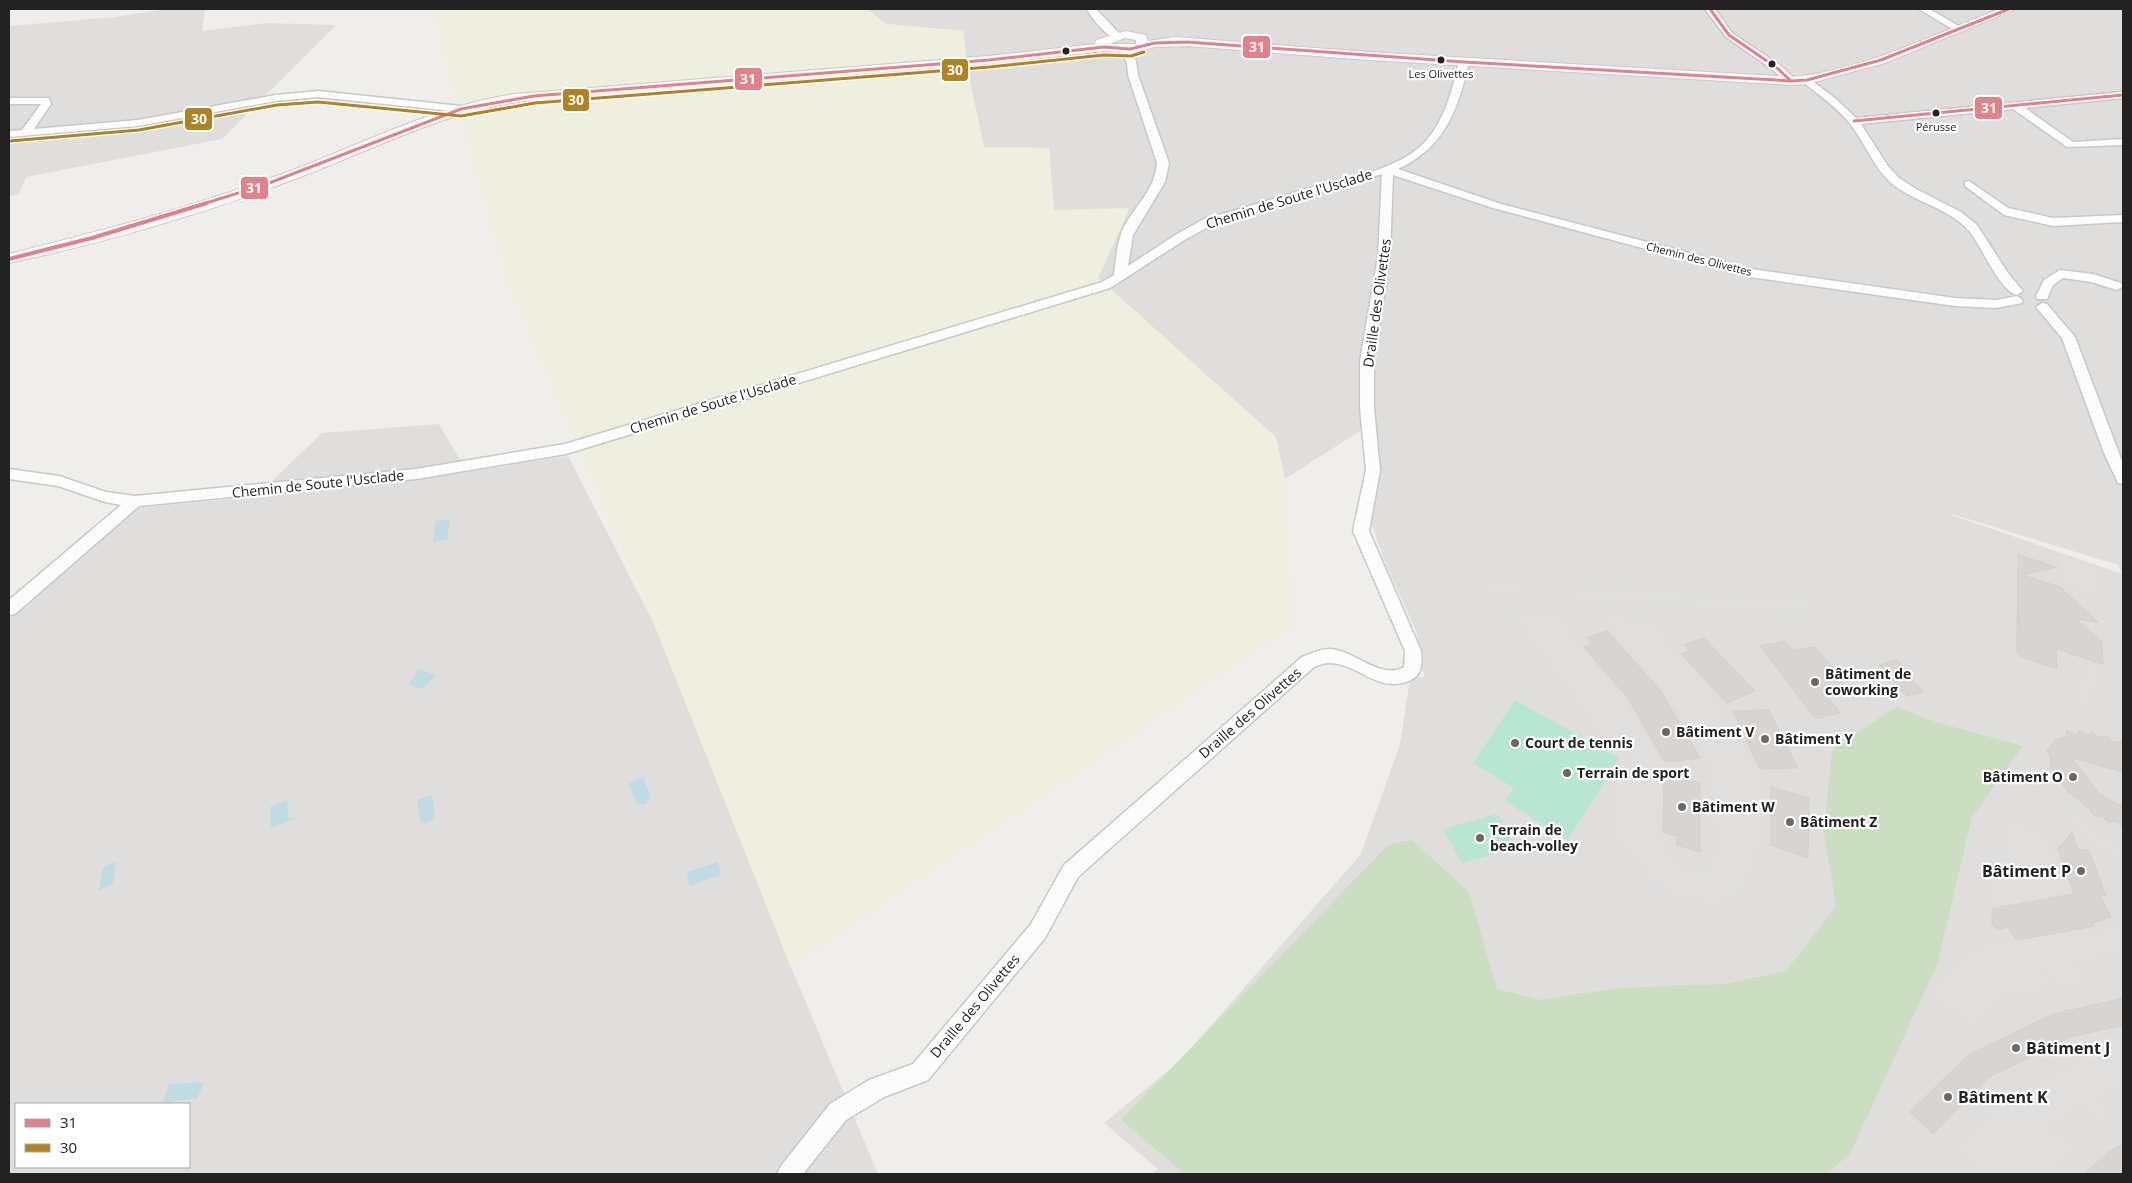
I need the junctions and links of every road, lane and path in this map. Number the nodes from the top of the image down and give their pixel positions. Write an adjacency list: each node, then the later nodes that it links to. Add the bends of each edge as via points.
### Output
1 (1091, 9): 6 (street)
2 (1710, 9): 9 (street, via 1729,35)
3 (1924, 9): 5 (street)
4 (2009, 9): 5 (street)
5 (1960, 30): 8 (street, via 1881,60)
6 (1127, 42): 7 (street, via 1187,42); 13 (street, via 989,60 534,96); 22 (street, via 1134,76 1163,163 1164,177 1128,234)
7 (1464, 62): 9 (street); 18 (street, via 1456,99 1434,137 1420,152)
8 (1807, 80): 9 (street); 14 (street)
9 (1792, 81)
10 (2123, 95): 12 (street)
11 (9, 101): 15 (street, via 45,100 46,104)
12 (2016, 107): 14 (street); 17 (street, via 2071,145)
13 (461, 109): 15 (street, via 318,94 276,98 138,123); 21 (street, via 264,185 92,238)
14 (1854, 121): 24 (street, via 1894,179 1906,189 1965,220 1982,240)
15 (25, 133): 16 (street)
16 (9, 134)
17 (2123, 142)
18 (1388, 169): 22 (street, Chemin de Soute l'Usclade, via 1208,222 1185,233); 24 (street, Chemin des Olivettes, via 1497,206 1750,273 1955,302 1996,304); 30 (street, Draille des Olivettes, via 1384,256 1367,362 1367,408 1373,470 1361,531 1414,651 1413,670 1394,679 1330,656 1308,662 1071,871 1038,931 920,1072 877,1088 838,1112)
19 (1969, 184): 20 (street, via 2004,212 2053,222)
20 (2123, 219)
21 (9, 259)
22 (1120, 278): 28 (street, Chemin de Soute l'Usclade, via 1106,285 566,449 416,474)
23 (2117, 286): 25 (street, via 2093,278 2060,274 2048,283)
24 (2017, 296): 25 (street, Chemin des Olivettes, via 2025,290)
25 (2042, 302): 27 (street, via 2068,337)
26 (9, 474): 28 (street, Chemin de Soute l'Usclade, via 59,481 105,497)
27 (2123, 479)
28 (135, 501): 29 (street)
29 (9, 609)
30 (789, 1174)

